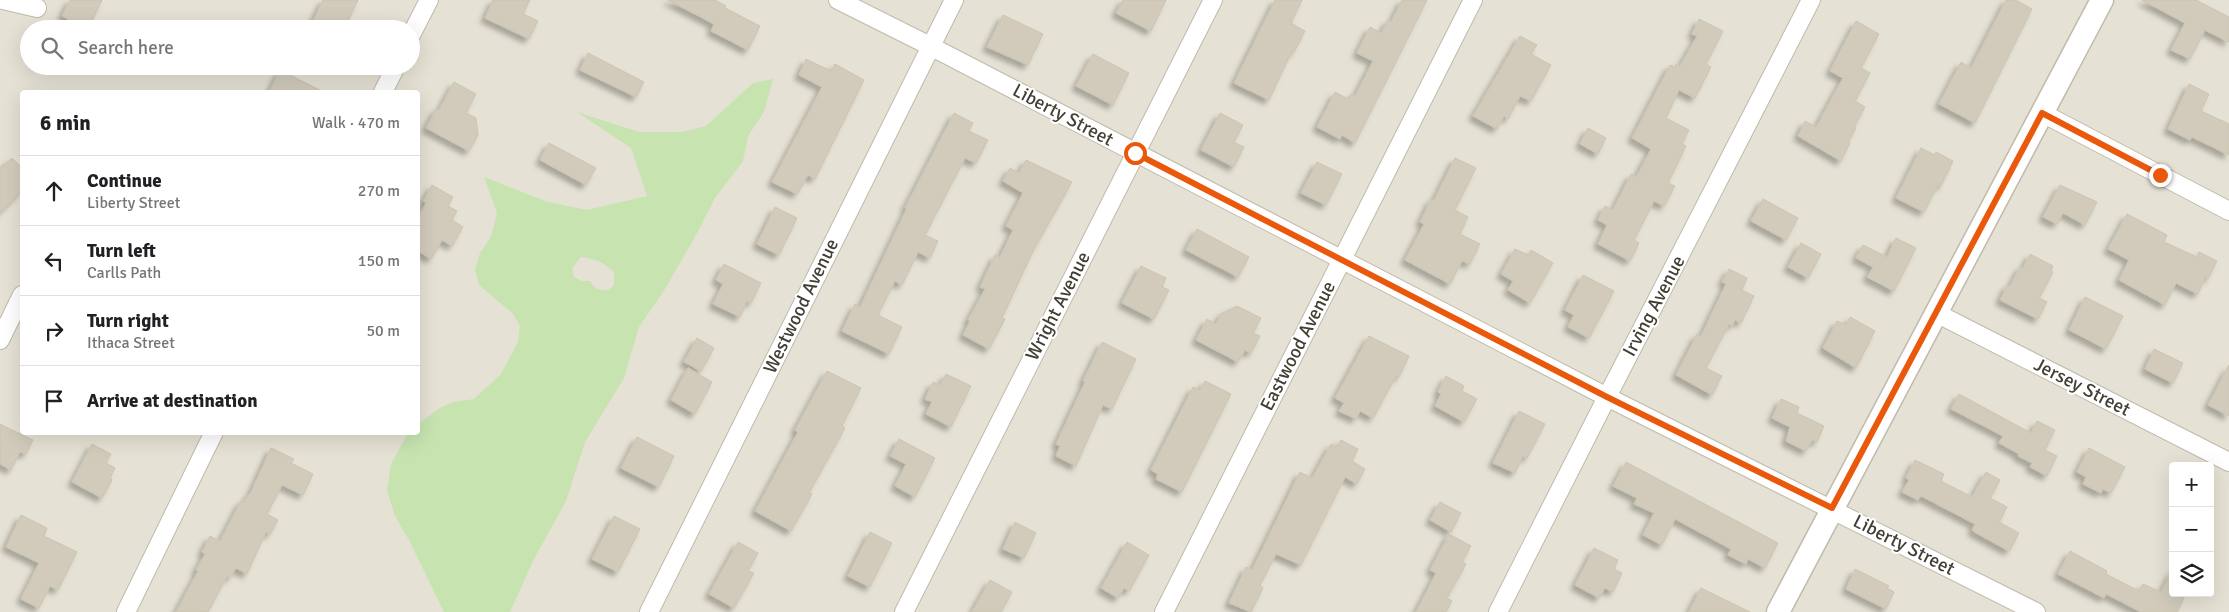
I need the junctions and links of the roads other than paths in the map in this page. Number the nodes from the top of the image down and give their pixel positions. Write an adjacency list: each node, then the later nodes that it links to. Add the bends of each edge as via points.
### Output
1 (3, 0): 9 (street)
2 (429, 0): 10 (street)
3 (838, 0): 11 (street, Liberty Street)
4 (954, 0): 11 (street, Westwood Avenue)
5 (1213, 0): 15 (street, Wright Avenue)
6 (1474, 0): 17 (street, Eastwood Avenue)
7 (1812, 0): 21 (street, Irving Avenue)
8 (2102, 0): 14 (street)
9 (37, 8)
10 (419, 20)
11 (930, 46): 15 (street, Liberty Street); 26 (street, Westwood Avenue)
12 (392, 75): 13 (street)
13 (384, 90)
14 (2042, 113): 16 (street); 19 (street)
15 (1135, 153): 17 (street, Liberty Street); 27 (street, Wright Avenue)
16 (2229, 210)
17 (1342, 259): 21 (street, Liberty Street); 28 (street, Eastwood Avenue)
18 (20, 299): 20 (street)
19 (1936, 313): 23 (street, Jersey Street); 24 (street)
20 (0, 340)
21 (1607, 397): 24 (street, Liberty Street); 29 (street, Irving Avenue)
22 (213, 435): 25 (street)
23 (2229, 462)
24 (1832, 508): 30 (street); 31 (street, Liberty Street)
25 (126, 612)
26 (649, 612)
27 (904, 612)
28 (1164, 612)
29 (1498, 612)
30 (1778, 612)
31 (2036, 612)

